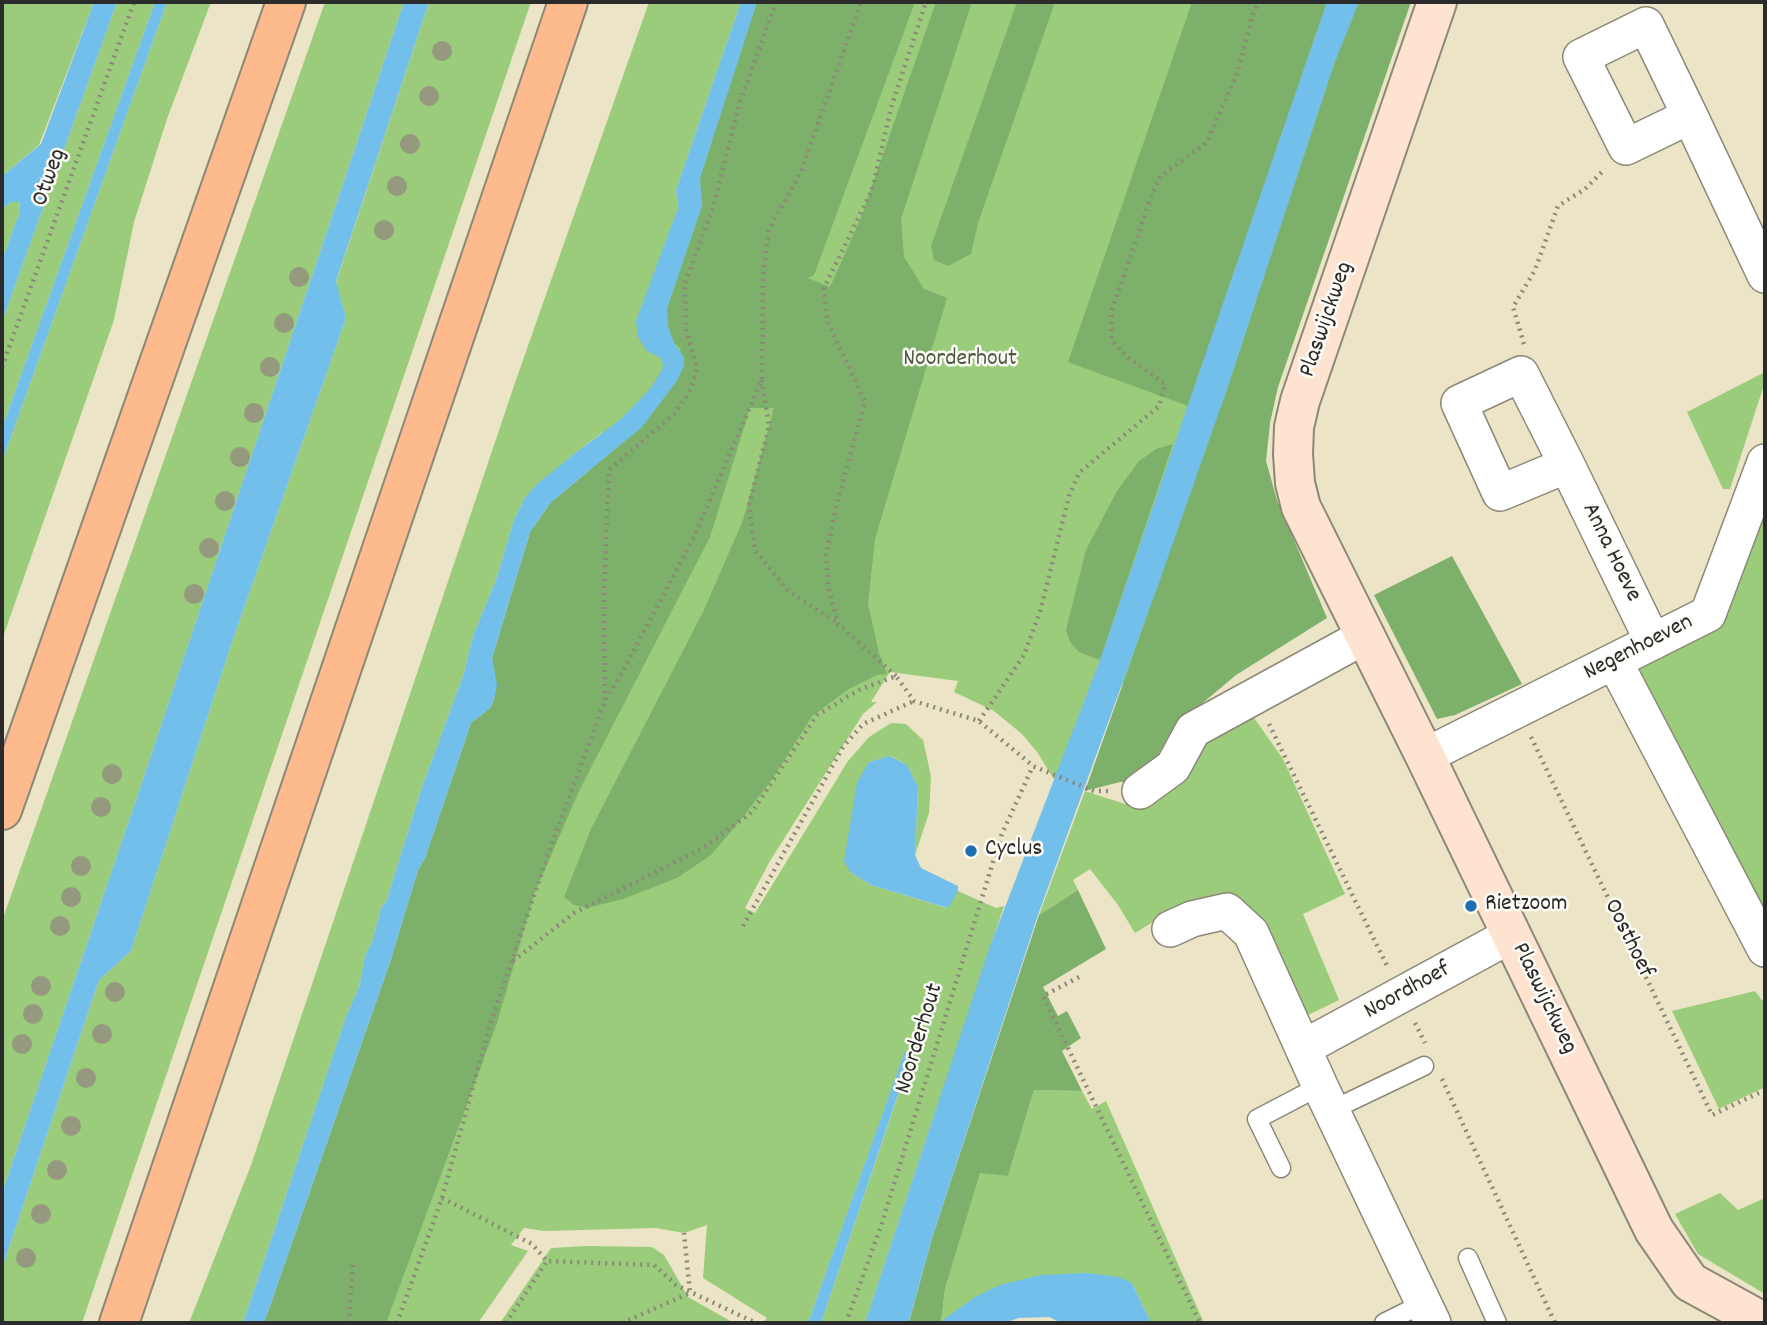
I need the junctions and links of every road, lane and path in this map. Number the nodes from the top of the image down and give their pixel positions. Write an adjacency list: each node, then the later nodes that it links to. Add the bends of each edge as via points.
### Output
1 (134, 2): 12 (path, Otweg)
2 (286, 2): 30 (highway)
3 (568, 2): 49 (highway)
4 (776, 2): 22 (path, via 739,105 713,208 685,283 686,329 697,369 694,380 674,414 609,470)
5 (861, 2): 14 (path, via 801,173 769,229 763,276)
6 (926, 2): 17 (path, via 891,108 872,190 824,288 827,320 865,402 826,555)
7 (1259, 2): 25 (path, via 1237,74 1207,142 1160,177 1111,312 1112,340 1165,384 1159,406 1079,473 1024,655)
8 (1437, 2): 18 (street, Plaswijckweg, via 1294,428 1295,483 1301,507)
9 (1690, 116): 10 (street); 10 (street, via 1646,25 1581,57); 11 (street)
10 (1626, 147): 13 (path, via 1586,189 1558,206 1535,270 1513,307 1528,356)
11 (1765, 275)
12 (2, 367)
13 (1521, 374): 16 (street, Anna Hoeve); 16 (street, via 1459,403 1500,493)
14 (762, 379): 17 (path, via 769,426 749,505 755,550 789,592); 22 (path, via 694,537)
15 (1765, 462): 19 (street, Negenhoeven, via 1708,614)
16 (1567, 465): 19 (street, Anna Hoeve)
17 (838, 624): 21 (path)
18 (1365, 636): 26 (street, Plaswijckweg); 28 (street, via 1193,730 1173,767)
19 (1653, 642): 20 (street, Negenhoeven)
20 (1614, 661): 24 (street, Negenhoeven); 34 (street)
21 (896, 676): 23 (path); 35 (path, via 859,690 817,715 752,812 703,848 574,913)
22 (605, 701): 35 (path)
23 (914, 701): 25 (path); 31 (path, via 863,724 843,747)
24 (1518, 710): 26 (street, Negenhoeven); 39 (path, Oosthoef, via 1712,1115)
25 (979, 721): 27 (path)
26 (1425, 756): 33 (street, Plaswijckweg)
27 (1033, 766): 29 (path); 55 (path, Noorderhout, via 1001,836 882,1223)
28 (1140, 790)
29 (1094, 791)
30 (2, 810)
31 (743, 926)
32 (1170, 929): 37 (street, via 1227,911 1251,933)
33 (1511, 935): 37 (street, Noordhoef); 59 (street, Plaswijckweg, via 1654,1230 1690,1282)
34 (1765, 949)
35 (513, 961): 42 (path, via 491,1022)
36 (1079, 977): 56 (path, via 1044,996)
37 (1303, 1048): 40 (street)
38 (1424, 1066): 40 (lane)
39 (1765, 1090)
40 (1326, 1098): 41 (lane, via 1256,1119); 48 (street)
41 (1281, 1168)
42 (442, 1198): 46 (path, via 532,1244); 51 (path)
43 (684, 1233): 47 (path)
44 (1468, 1258): 58 (lane)
45 (353, 1261): 50 (path)
46 (547, 1261): 47 (path, via 654,1265); 52 (path)
47 (690, 1293): 53 (path); 54 (path)
48 (1428, 1314): 57 (lane)
49 (119, 1323)
50 (349, 1323)
51 (397, 1323)
52 (506, 1323)
53 (622, 1323)
54 (756, 1323)
55 (846, 1323)
56 (1200, 1323)
57 (1384, 1323)
58 (1497, 1323)
59 (1765, 1323)

